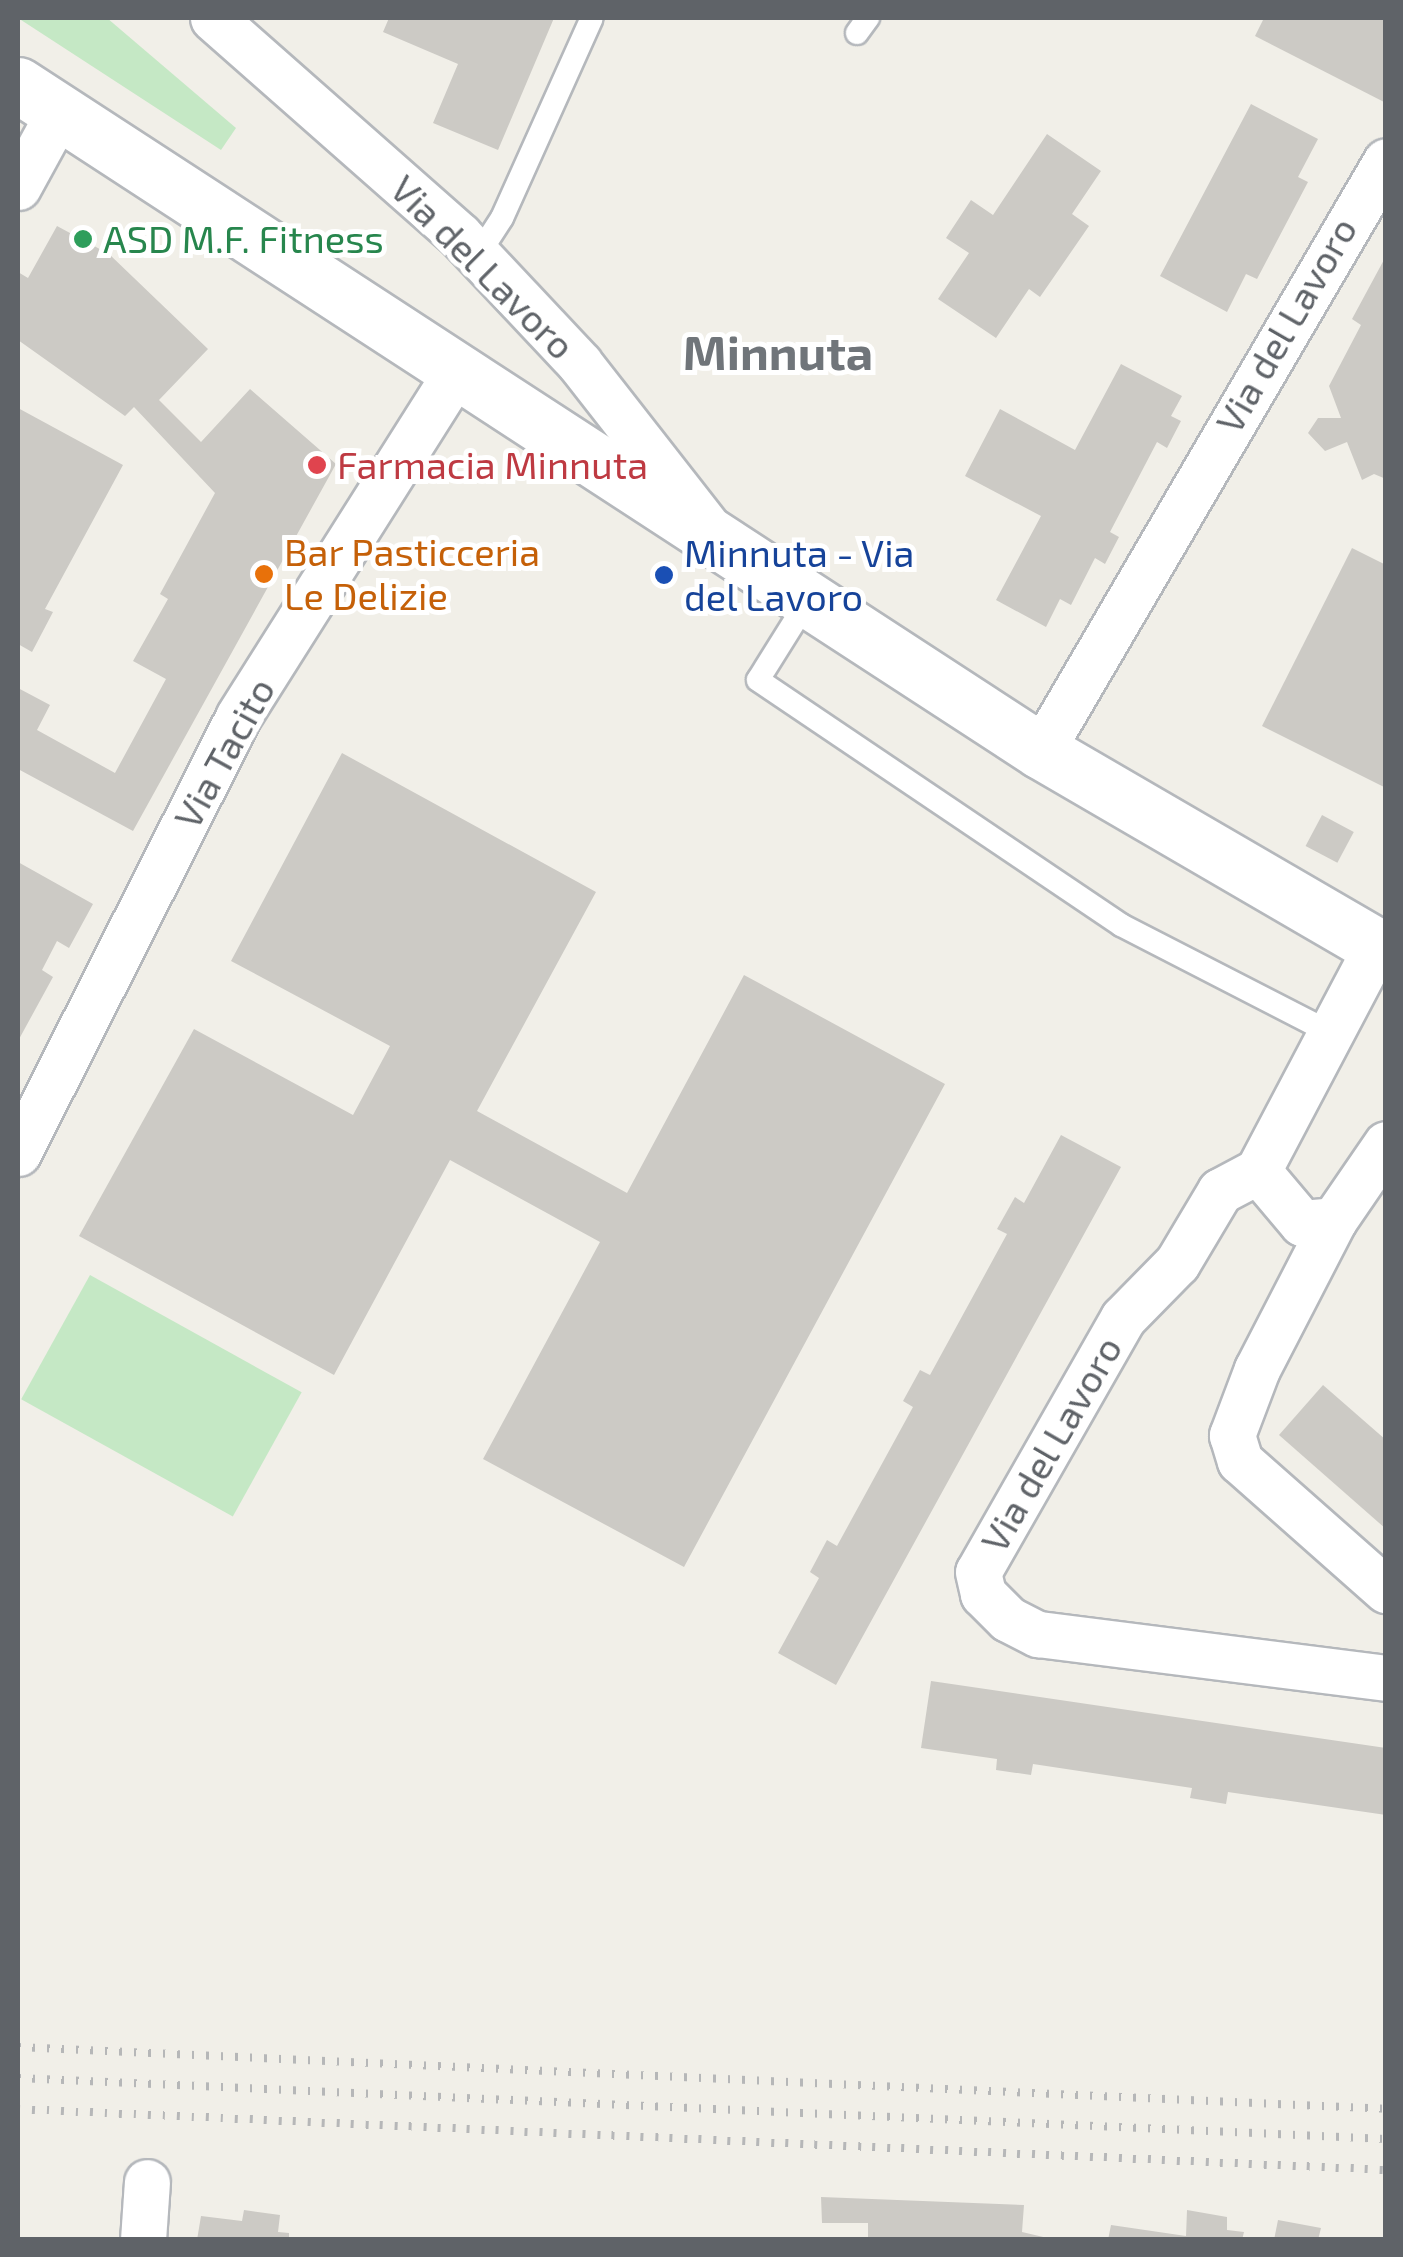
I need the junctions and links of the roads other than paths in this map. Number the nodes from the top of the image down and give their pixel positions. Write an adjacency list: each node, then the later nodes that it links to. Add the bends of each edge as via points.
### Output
1 (214, 18): 6 (street, Via del Lavoro)
2 (592, 18): 6 (lane, via 502,218)
3 (38, 98): 5 (street); 7 (street, Via del Lavoro)
4 (1386, 161): 10 (street, Via del Lavoro)
5 (18, 187)
6 (478, 255): 8 (street, Via del Lavoro, via 580,364)
7 (458, 369): 8 (street, Via del Lavoro); 14 (street, Via Tacito, via 238,718)
8 (722, 545): 9 (street, Via del Lavoro)
9 (808, 600): 10 (street, Via del Lavoro); 12 (lane, via 758,680 1120,925)
10 (1041, 751): 11 (street, Via del Lavoro)
11 (1380, 949): 12 (street, Via del Lavoro)
12 (1331, 1032): 15 (street, Via del Lavoro)
13 (1386, 1144): 16 (street)
14 (18, 1153)
15 (1258, 1171): 16 (street, via 1302,1224); 18 (street, Via del Lavoro, via 1220,1191 1177,1263 1123,1318 978,1572 983,1594 1008,1619 1038,1634)
16 (1334, 1220): 17 (street, via 1256,1369 1232,1435 1240,1460)
17 (1386, 1590)
18 (1386, 1678)
19 (147, 2182): 20 (street)
20 (143, 2240)

